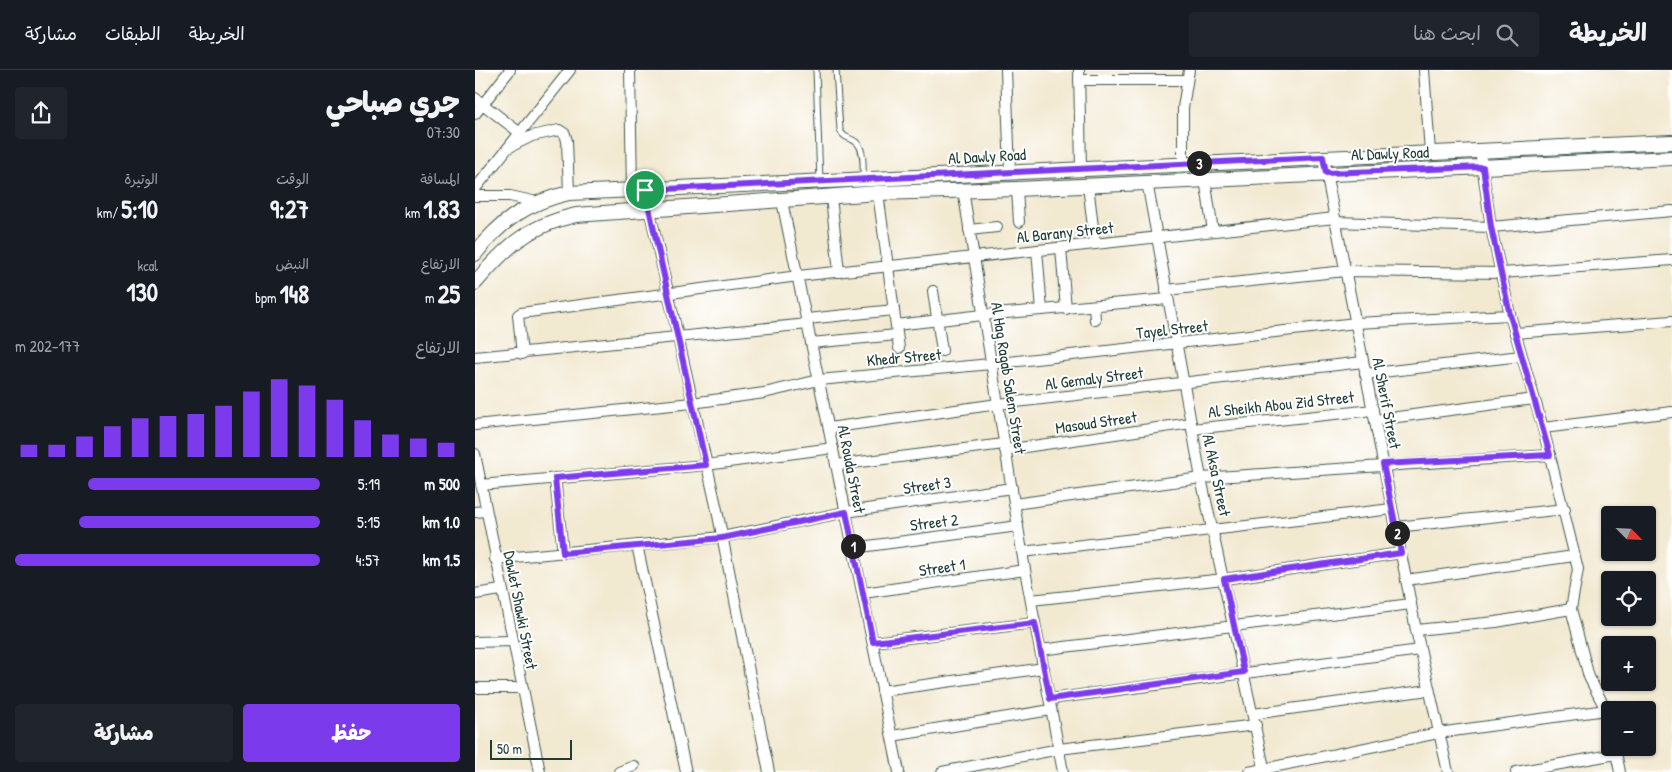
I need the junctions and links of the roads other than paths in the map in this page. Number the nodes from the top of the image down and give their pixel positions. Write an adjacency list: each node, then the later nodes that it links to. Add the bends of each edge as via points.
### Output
1 (509, 70): 10 (street)
2 (570, 70): 12 (street)
3 (630, 70): 33 (street)
4 (816, 70): 28 (lane)
5 (836, 70): 26 (lane, via 840,130 843,136 860,147)
6 (1006, 70): 23 (street)
7 (1425, 70): 16 (street)
8 (1079, 75): 9 (street); 22 (street)
9 (1188, 75): 19 (street, via 1182,136)
10 (479, 101): 11 (street); 12 (street)
11 (475, 114)
12 (520, 132): 14 (street)
13 (1672, 144): 15 (street, Al Dawly Road)
14 (508, 148): 31 (street); 35 (street, via 545,132 559,130 565,134)
15 (1480, 150): 16 (street, Al Dawly Road); 21 (street)
16 (1430, 152): 17 (street, Al Dawly Road)
17 (1323, 157): 19 (street, Al Dawly Road); 24 (street, Al Sherif Street)
18 (1672, 158): 21 (street, Al Dawly Road)
19 (1183, 164): 20 (street, Al Dawly Road)
20 (1158, 165): 22 (street, Al Dawly Road); 29 (street)
21 (1483, 167): 24 (street, Al Dawly Road); 46 (street)
22 (1081, 169): 23 (street, Al Dawly Road)
23 (1010, 172): 25 (street, Al Dawly Road)
24 (1326, 173): 27 (street, Al Dawly Road); 43 (street, Al Sherif Street)
25 (953, 175): 26 (street, Al Dawly Road); 34 (street)
26 (863, 179): 28 (street, Al Dawly Road)
27 (1205, 179): 29 (street, Al Dawly Road); 48 (street)
28 (820, 181): 33 (street, Al Dawly Road)
29 (1152, 182): 30 (street, Al Dawly Road); 49 (street, Al Aksa Street)
30 (1088, 185): 32 (street, Al Dawly Road); 50 (street)
31 (475, 189)
32 (1017, 189): 34 (street, Al Dawly Road); 44 (street)
33 (638, 191): 35 (street, Al Dawly Road); 41 (street)
34 (959, 191): 36 (street, Al Dawly Road); 47 (street, Al Hag Ragab Salem Street)
35 (569, 193): 40 (street, Al Dawly Road)
36 (878, 193): 38 (street, Al Dawly Road); 56 (street)
37 (475, 196): 40 (street, via 510,196)
38 (831, 197): 39 (street, Al Dawly Road); 58 (street)
39 (782, 201): 41 (street, Al Dawly Road); 60 (street, Al Rouda Street)
40 (537, 202): 53 (street, Al Dawly Road, via 502,223)
41 (649, 210): 61 (street, Al Dawly Road, via 576,215 542,225 512,243); 63 (street)
42 (1672, 211): 46 (street, Al Barany Street)
43 (1335, 220): 46 (street, Al Barany Street); 48 (street, Al Barany Street); 57 (street, Al Sherif Street)
44 (1019, 222)
45 (997, 227): 47 (street)
46 (1491, 227): 59 (street)
47 (969, 230): 54 (street, Al Hag Ragab Salem Street)
48 (1213, 231): 49 (street, Al Barany Street)
49 (1157, 237): 50 (street, Al Barany Street); 64 (street, Al Aksa Street)
50 (1095, 244): 51 (street, Al Barany Street)
51 (1061, 248): 52 (street, Al Barany Street); 66 (street)
52 (1037, 250): 54 (street, Al Barany Street); 68 (street)
53 (475, 254)
54 (973, 257): 56 (street, Al Barany Street); 69 (street, Al Hag Ragab Salem Street)
55 (1672, 260): 59 (street)
56 (888, 266): 58 (street, Al Barany Street); 67 (street)
57 (1345, 271): 59 (street); 64 (street); 75 (street, Al Sherif Street)
58 (839, 272): 60 (street, Al Barany Street)
59 (1503, 273): 70 (street)
60 (798, 276): 63 (street, Al Barany Street); 74 (street, Al Rouda Street)
61 (475, 283)
62 (933, 291): 72 (street)
63 (666, 294): 78 (street); 83 (street, Al Barany Street, via 521,313 518,315)
64 (1167, 295): 65 (street); 80 (street, Al Aksa Street)
65 (1094, 306): 66 (street); 71 (street)
66 (1067, 308): 68 (street)
67 (894, 310): 74 (street); 76 (street)
68 (1042, 310): 69 (street)
69 (983, 315): 72 (street); 87 (street, Al Hag Ragab Salem Street)
70 (1510, 315): 75 (street, Tayel Street); 77 (street)
71 (1095, 320)
72 (937, 321): 76 (street); 82 (street)
73 (1672, 321): 77 (street)
74 (807, 322): 78 (street); 79 (street, Al Rouda Street)
75 (1355, 324): 80 (street, Tayel Street); 86 (street, Al Sherif Street)
76 (897, 330): 79 (street); 81 (street)
77 (1515, 333): 84 (street)
78 (679, 338): 83 (street); 92 (street)
79 (811, 343): 89 (street, Al Rouda Street)
80 (1176, 343): 87 (street, Tayel Street); 90 (street, Al Aksa Street)
81 (899, 348)
82 (941, 351)
83 (522, 354): 85 (street)
84 (1521, 356): 88 (street); 91 (street)
85 (475, 357)
86 (1363, 362): 88 (street, Al Sherif Street); 90 (street, Al Gemaly Street)
87 (991, 364): 89 (street, Khedr Street); 93 (street, Al Hag Ragab Salem Street)
88 (1365, 374): 94 (street, Al Sherif Street)
89 (819, 380): 92 (street, Khedr Street, via 764,393); 99 (street, Al Rouda Street)
90 (1183, 382): 93 (street, Al Gemaly Street); 98 (street, Al Aksa Street)
91 (1534, 399): 96 (street); 100 (street)
92 (692, 403): 97 (street, Khedr Street); 106 (street)
93 (998, 404): 99 (street, Al Gemaly Street); 101 (street, Al Hag Ragab Salem Street)
94 (1373, 410): 96 (street, Al Sherif Street); 98 (street, Al Sheikh Abou Zid Street)
95 (1672, 412): 100 (street)
96 (1375, 420): 105 (street, Al Sherif Street)
97 (475, 426)
98 (1192, 426): 101 (street, Masoud Street); 109 (street, Al Aksa Street)
99 (829, 428): 102 (street, Al Rouda Street)
100 (1543, 428): 104 (street)
101 (1005, 447): 107 (street, Masoud Street); 111 (street, Al Hag Ragab Salem Street)
102 (833, 448): 106 (street); 107 (street, Al Rouda Street)
103 (475, 454): 110 (street, Dawlet Shawki Street)
104 (1550, 455): 105 (street); 114 (street)
105 (1383, 464): 109 (street); 113 (street, Al Sherif Street)
106 (706, 465): 108 (street); 121 (street)
107 (836, 466): 117 (street, Al Rouda Street)
108 (555, 478): 110 (street); 125 (street)
109 (1201, 478): 112 (street); 120 (street, Al Aksa Street)
110 (481, 485): 115 (street, Dawlet Shawki Street)
111 (1012, 488): 112 (street, Al Hag Ragab Salem Street); 117 (street, Street 3)
112 (1014, 504): 118 (street, Al Hag Ragab Salem Street)
113 (1392, 509): 119 (street, Al Sherif Street); 120 (street)
114 (1565, 510): 119 (street); 127 (street)
115 (486, 511): 116 (street); 128 (street, Dawlet Shawki Street)
116 (475, 512)
117 (846, 512): 121 (street, Street 3); 123 (street, Al Rouda Street)
118 (1018, 526): 123 (street, Street 2); 124 (street, Al Hag Ragab Salem Street)
119 (1396, 527): 126 (street, Al Sherif Street)
120 (1213, 529): 124 (street); 130 (street, Al Aksa Street)
121 (722, 538): 122 (street, Street 3); 168 (street)
122 (637, 545): 125 (street, Street 3); 167 (street)
123 (853, 548): 134 (street, Al Rouda Street)
124 (1022, 552): 129 (street, Al Hag Ragab Salem Street)
125 (563, 553): 128 (street, Street 3)
126 (1401, 553): 130 (street); 131 (street, Al Sherif Street)
127 (1574, 556): 131 (street); 137 (street, via 1578,569)
128 (495, 559): 132 (street, Dawlet Shawki Street)
129 (1025, 570): 134 (street, Street 1); 135 (street, Al Hag Ragab Salem Street)
130 (1224, 579): 135 (street); 139 (street, Al Aksa Street)
131 (1406, 580): 136 (street, Al Sherif Street)
132 (501, 590): 133 (street); 141 (street, Dawlet Shawki Street)
133 (475, 594)
134 (863, 594): 143 (street, Al Rouda Street)
135 (1031, 600): 138 (street, Al Hag Ragab Salem Street)
136 (1411, 604): 139 (street); 140 (street, Al Sherif Street)
137 (1571, 609): 140 (street, via 1496,622); 153 (street, via 1589,677)
138 (1035, 623): 143 (street); 144 (street, Al Hag Ragab Salem Street)
139 (1234, 626): 144 (street); 147 (street, Al Aksa Street)
140 (1416, 630): 145 (street, Al Sherif Street)
141 (511, 641): 142 (street); 149 (street, Dawlet Shawki Street)
142 (475, 642)
143 (873, 642): 151 (street, Al Rouda Street)
144 (1040, 650): 146 (street, Al Hag Ragab Salem Street)
145 (1420, 650): 147 (street); 150 (street, Al Sherif Street)
146 (1044, 668): 151 (street); 152 (street, Al Hag Ragab Salem Street)
147 (1244, 672): 152 (street); 156 (street, Al Aksa Street)
148 (475, 688): 149 (street)
149 (522, 688): 165 (street, Dawlet Shawki Street)
150 (1429, 690): 156 (street); 158 (street, Al Sherif Street)
151 (883, 691): 159 (street, Al Rouda Street)
152 (1050, 699): 154 (street, Al Hag Ragab Salem Street)
153 (1602, 701)
154 (1051, 710): 159 (street); 160 (street, Al Hag Ragab Salem Street)
155 (1601, 711): 158 (street)
156 (1253, 714): 157 (street, Al Aksa Street)
157 (1256, 725): 160 (street); 164 (street, Al Aksa Street)
158 (1438, 733): 164 (street); 173 (street, Al Sherif Street)
159 (892, 736): 169 (street, Al Rouda Street)
160 (1059, 749): 170 (street); 171 (street, Al Hag Ragab Salem Street)
161 (1601, 754): 174 (street)
162 (1616, 756): 175 (street)
163 (634, 766): 166 (street)
164 (1265, 771): 172 (street)
165 (540, 772)
166 (619, 772)
167 (687, 772)
168 (769, 772)
169 (899, 772)
170 (943, 772)
171 (1063, 772)
172 (1249, 772)
173 (1448, 772)
174 (1516, 772)
175 (1620, 772)

